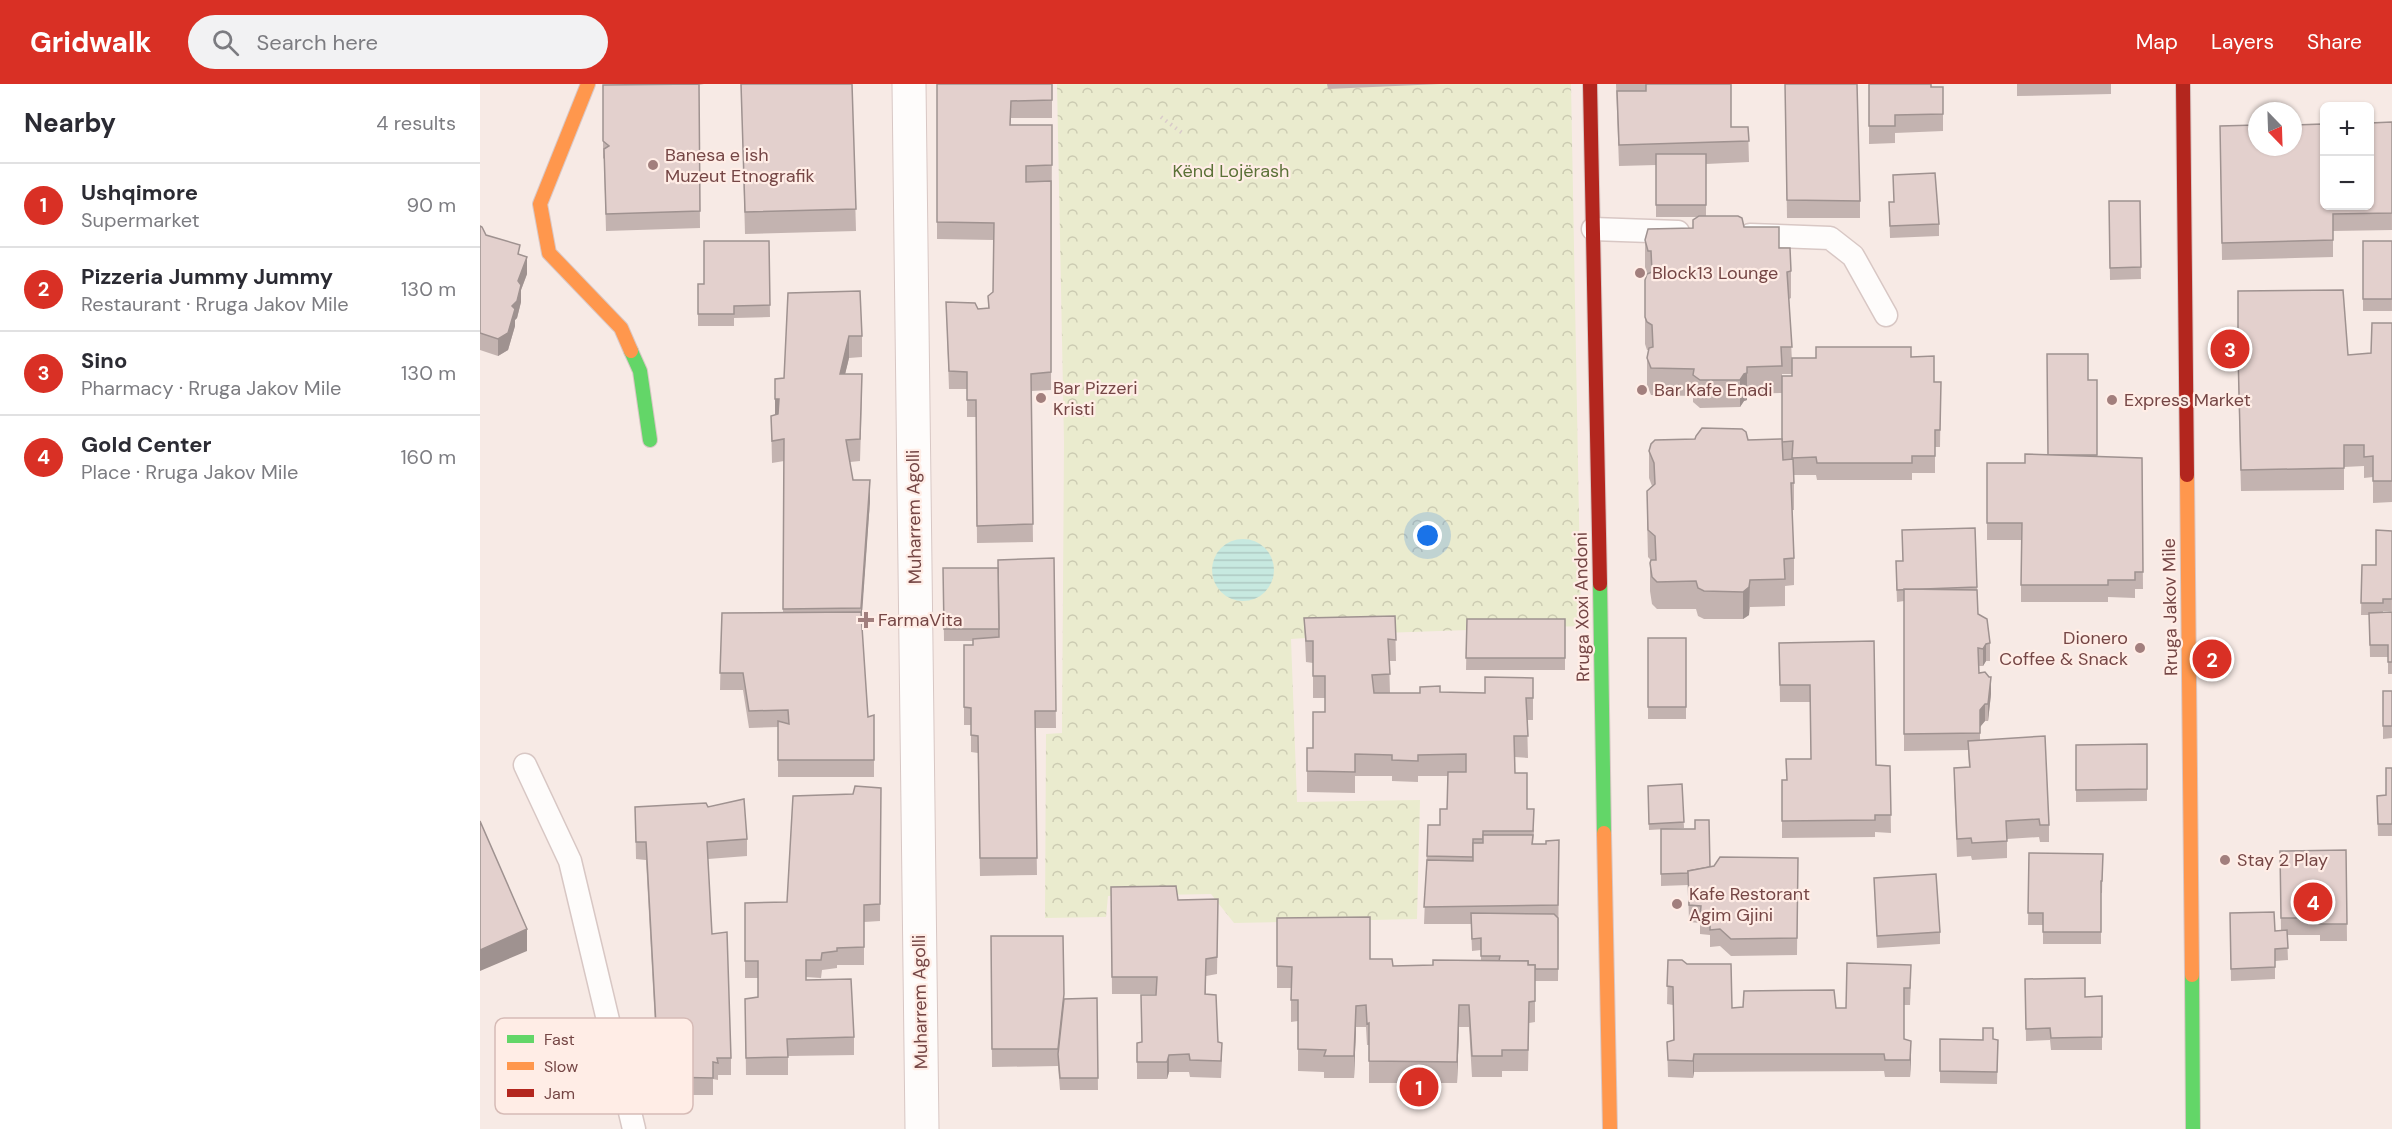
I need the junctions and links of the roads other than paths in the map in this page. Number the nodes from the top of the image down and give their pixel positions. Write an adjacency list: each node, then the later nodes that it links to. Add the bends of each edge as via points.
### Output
1 (588, 84): 9 (street, via 540,204 549,253 621,328 640,371)
2 (909, 84): 14 (street, Muharrem Agolli)
3 (1590, 84): 5 (street, Rruga Xoxi Andoni)
4 (2183, 84): 16 (street, Rruga Jakov Mile)
5 (1593, 229): 6 (lane); 15 (street, Rruga Xoxi Andoni)
6 (1700, 233)
7 (1724, 234): 8 (lane, via 1830,238 1853,256)
8 (1886, 315)
9 (650, 441)
10 (525, 765): 11 (lane, via 570,861)
11 (607, 1018)
12 (630, 1114): 13 (lane)
13 (634, 1129)
14 (922, 1129)
15 (1610, 1129)
16 (2193, 1129)

